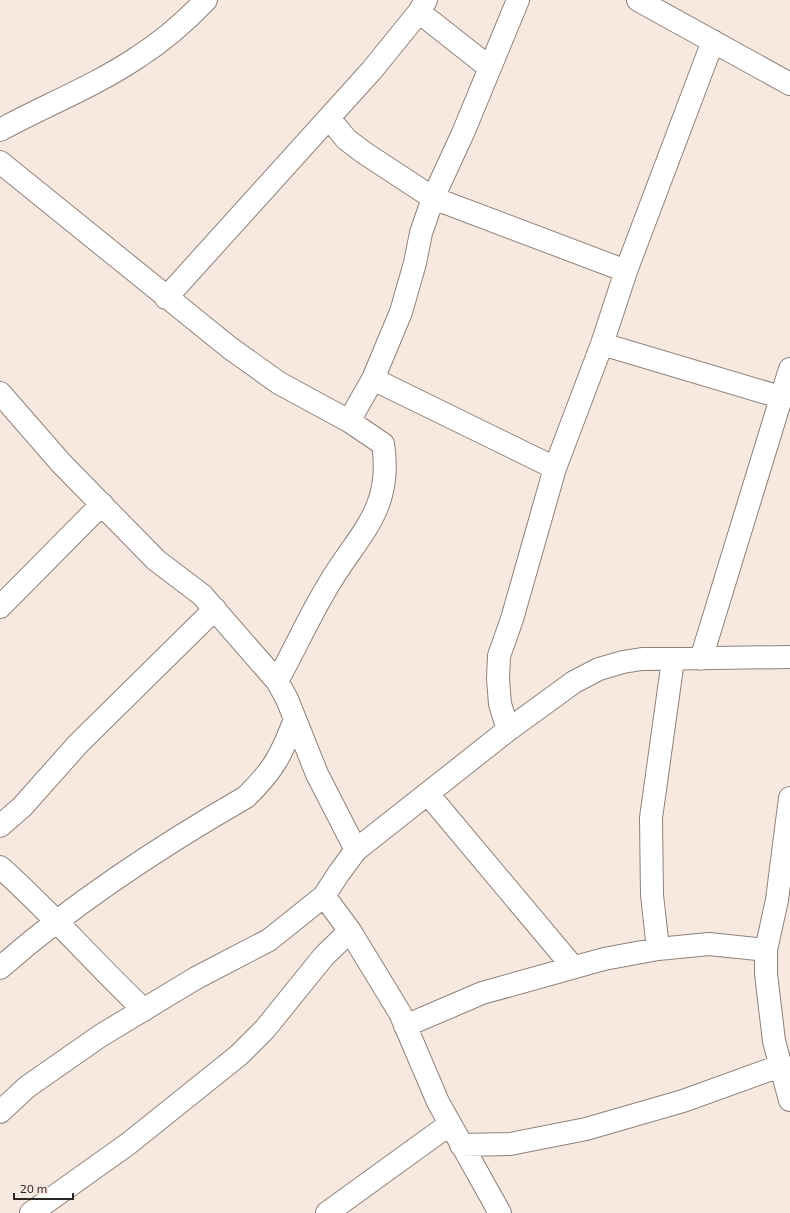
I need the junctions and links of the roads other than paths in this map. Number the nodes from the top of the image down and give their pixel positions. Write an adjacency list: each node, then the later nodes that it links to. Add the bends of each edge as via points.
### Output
1 (206, 0): 9 (street, via 188,18 139,57 110,75)
2 (518, 0): 6 (street)
3 (638, 0): 5 (street)
4 (423, 6): 6 (street); 8 (street, via 372,70)
5 (713, 41): 7 (street); 12 (street)
6 (490, 68): 11 (street)
7 (790, 84)
8 (329, 118): 11 (street, via 346,139); 13 (street)
9 (0, 130)
10 (0, 162): 13 (street)
11 (433, 198): 12 (street); 16 (street, via 400,312)
12 (626, 272): 14 (street)
13 (166, 298): 19 (street, via 279,383)
14 (602, 344): 18 (street); 20 (street)
15 (790, 369): 18 (street)
16 (373, 379): 19 (street); 20 (street)
17 (0, 393): 21 (street)
18 (780, 398): 25 (street)
19 (349, 421): 27 (street, via 383,444 387,465 377,512 326,588)
20 (555, 468): 29 (street, via 499,656 500,704)
21 (102, 504): 22 (street); 23 (street, via 156,560 202,595)
22 (0, 608)
23 (215, 610): 27 (street); 32 (street, via 78,744 22,807)
24 (790, 657): 25 (street)
25 (701, 659): 26 (street)
26 (673, 660): 29 (street, via 642,659 599,669 574,682); 39 (street, via 651,818 652,895)
27 (277, 681): 28 (street)
28 (295, 719): 33 (street, via 317,774); 37 (street, via 276,764 246,797 136,865)
29 (508, 730): 30 (street)
30 (428, 794): 33 (street); 41 (street)
31 (790, 798): 36 (street)
32 (0, 826)
33 (356, 850): 35 (street)
34 (0, 867): 37 (street)
35 (324, 896): 38 (street); 43 (street, via 269,940 196,978)
36 (783, 900): 40 (street)
37 (57, 920): 42 (street); 43 (street)
38 (350, 931): 44 (street, via 400,1013); 51 (street, via 324,956 265,1029 239,1055 128,1144)
39 (658, 949): 40 (street, via 709,944); 41 (street, via 604,958)
40 (766, 950): 45 (street, via 766,981)
41 (573, 967): 44 (street, via 482,993)
42 (0, 968)
43 (144, 1010): 48 (street, via 100,1036 28,1087)
44 (405, 1026): 49 (street, via 417,1057)
45 (782, 1040): 46 (street)
46 (780, 1066): 47 (street); 50 (street, via 683,1101 586,1128 510,1144)
47 (790, 1100)
48 (0, 1112)
49 (450, 1124): 50 (street); 52 (street)
50 (461, 1145): 53 (street)
51 (31, 1213)
52 (327, 1213)
53 (500, 1213)

